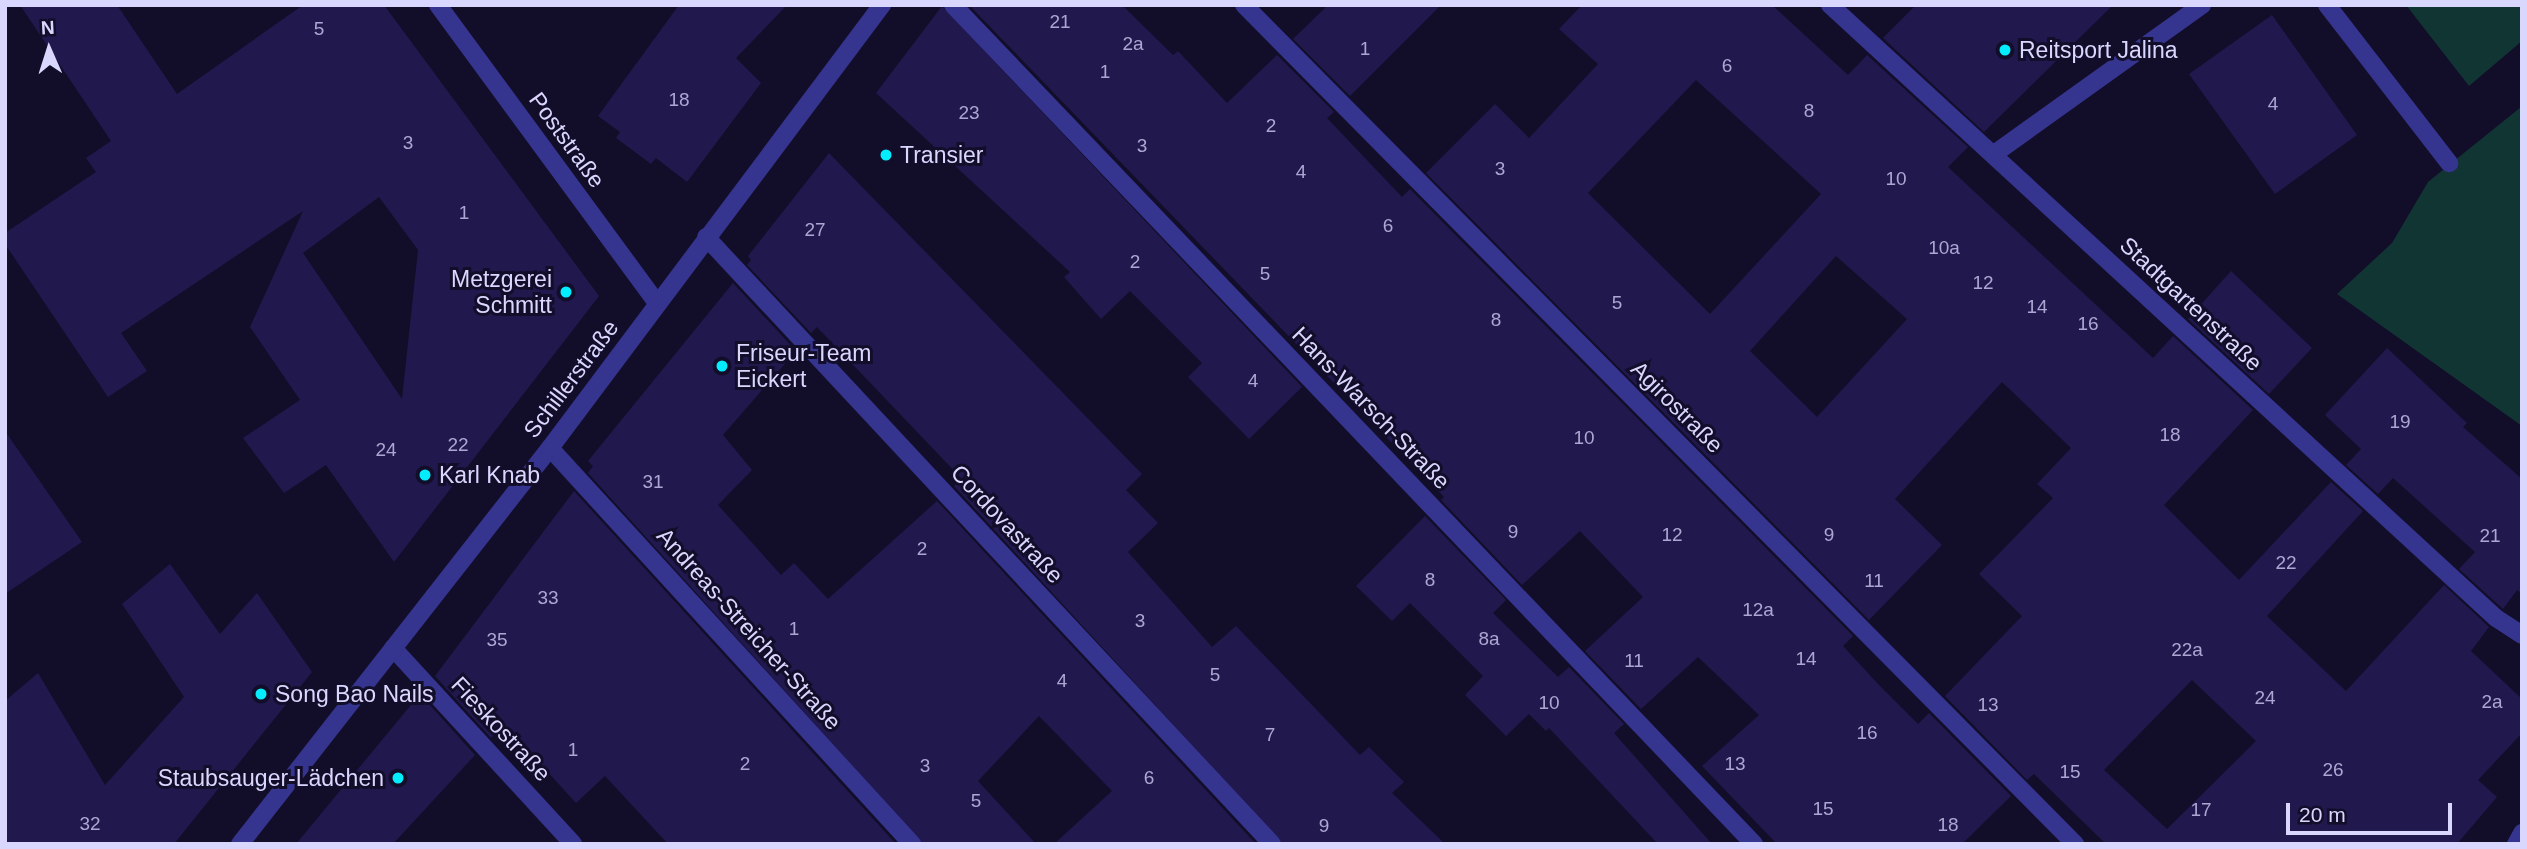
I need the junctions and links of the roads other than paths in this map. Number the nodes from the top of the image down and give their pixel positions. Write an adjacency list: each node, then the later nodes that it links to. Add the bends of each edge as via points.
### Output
1 (438, 5): 11 (street, Poststraße)
2 (881, 5): 10 (street, Schillerstraße)
3 (953, 5): 20 (street, Hans-Warsch-Straße)
4 (1244, 5): 21 (street, Agirostraße)
5 (1830, 5): 8 (street, Stadtgartenstraße)
6 (2202, 5): 8 (street)
7 (2327, 5): 9 (street)
8 (1994, 154): 13 (street, Stadtgartenstraße, via 2496,618)
9 (2449, 163)
10 (706, 237): 11 (street, Schillerstraße); 19 (street, Cordovastraße)
11 (658, 304): 12 (street, Schillerstraße)
12 (550, 448): 14 (street, Schillerstraße); 18 (street, Andreas-Streicher-Straße)
13 (2522, 635)
14 (393, 648): 16 (street, Schillerstraße); 17 (street, Fieskostraße)
15 (2522, 833): 22 (street)
16 (240, 844)
17 (573, 844)
18 (912, 844)
19 (1272, 844)
20 (1754, 844)
21 (2076, 844)
22 (2516, 844)

